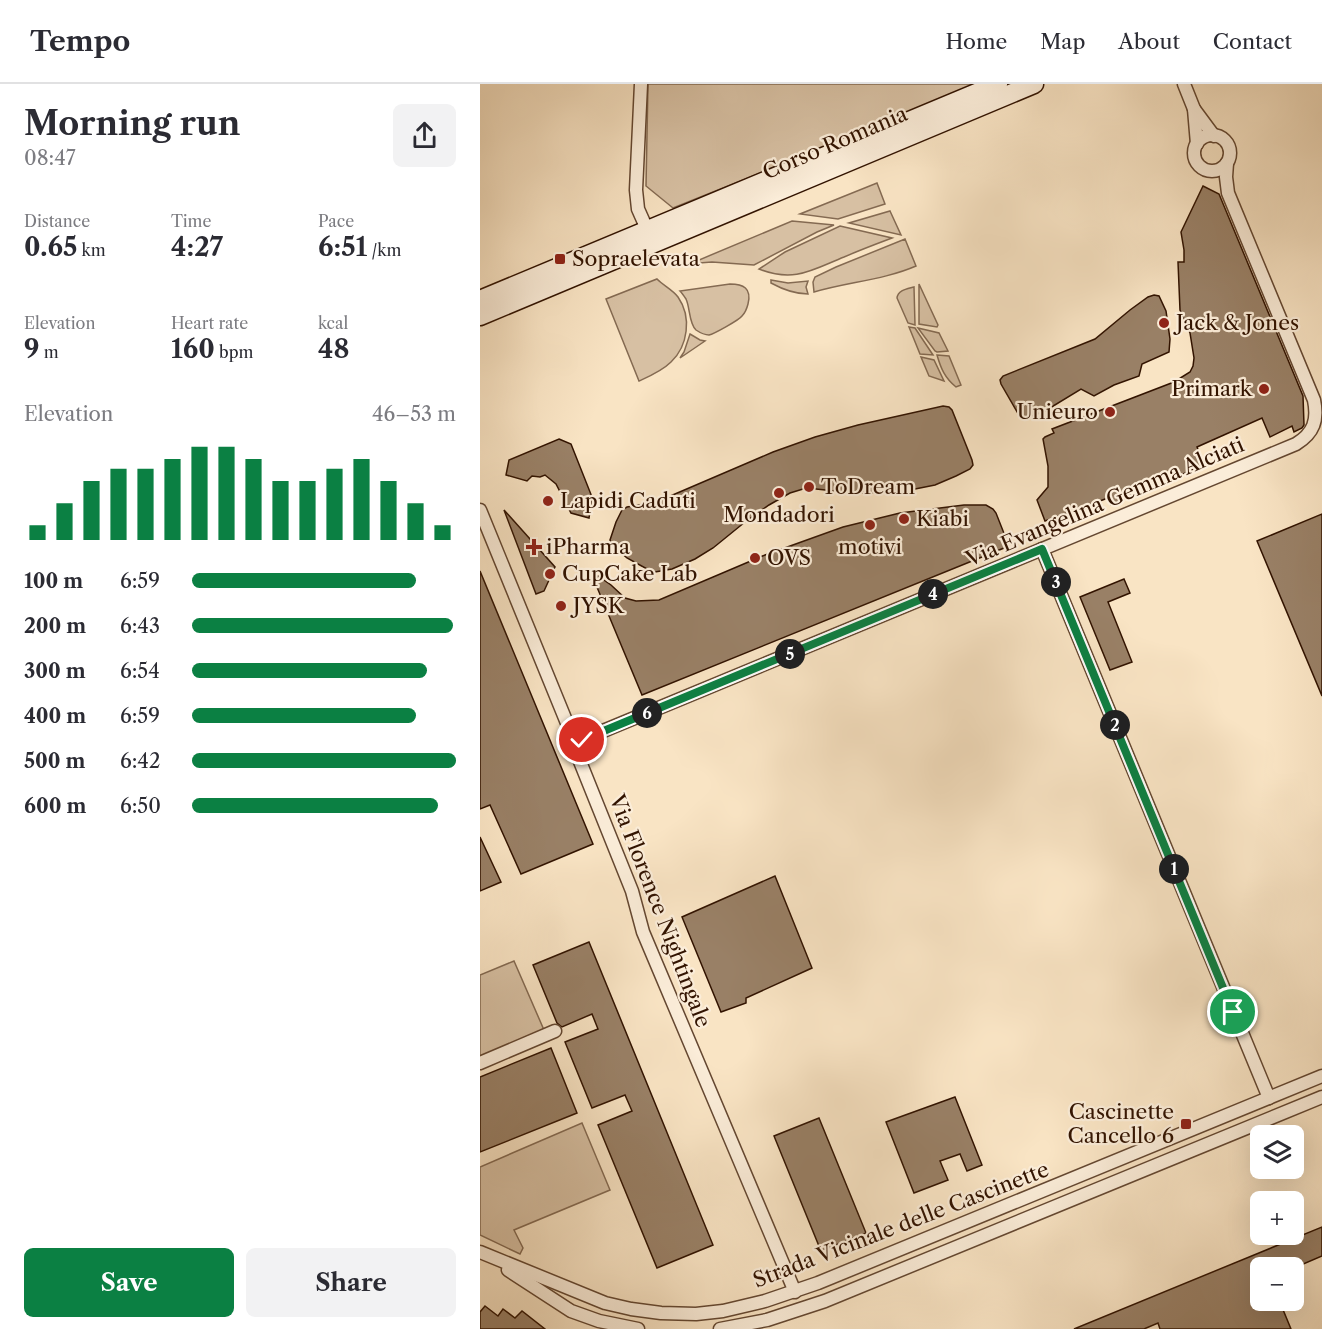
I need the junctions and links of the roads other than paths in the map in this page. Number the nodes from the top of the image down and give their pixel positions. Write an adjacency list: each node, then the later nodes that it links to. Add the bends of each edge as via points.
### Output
1 (641, 84): 11 (street, via 636,190 638,209)
2 (998, 84): 11 (main road, Corso Romania)
3 (1034, 84): 11 (main road, Corso Romania)
4 (1184, 84): 5 (street)
5 (1194, 109): 6 (street); 7 (street)
6 (1214, 136): 7 (street, via 1204,137); 8 (street, via 1227,144)
7 (1197, 144): 9 (street, via 1197,163)
8 (1227, 163): 9 (street, via 1219,170); 10 (street, Via Evangelina Gemma Alciati)
9 (1209, 171): 10 (street, Via Evangelina Gemma Alciati)
10 (1228, 193): 15 (street, Via Evangelina Gemma Alciati, via 1314,400 1316,419 1312,427 1296,444)
11 (650, 237): 12 (main road, Corso Romania); 13 (main road, Corso Romania)
12 (480, 300)
13 (480, 316)
14 (480, 510): 16 (street, Via Florence Nightingale)
15 (1042, 549): 16 (street, Via Evangelina Gemma Alciati); 21 (street)
16 (574, 743): 25 (street, Via Florence Nightingale, via 644,932)
17 (555, 1031): 18 (street)
18 (480, 1063)
19 (1322, 1076): 21 (street, Strada Vicinale delle Cascinette)
20 (1322, 1097): 23 (street, Strada Vicinale delle Cascinette)
21 (1269, 1098): 22 (street, Strada Vicinale delle Cascinette)
22 (1166, 1140): 23 (street); 25 (street, Strada Vicinale delle Cascinette)
23 (1173, 1158): 27 (street, Strada Vicinale delle Cascinette, via 825,1301 766,1320)
24 (482, 1253): 25 (street, Strada Vicinale delle Cascinette, via 604,1303 661,1313 723,1311); 26 (street, Strada Vicinale delle Cascinette, via 571,1311)
25 (795, 1292)
26 (638, 1329)
27 (720, 1329)

